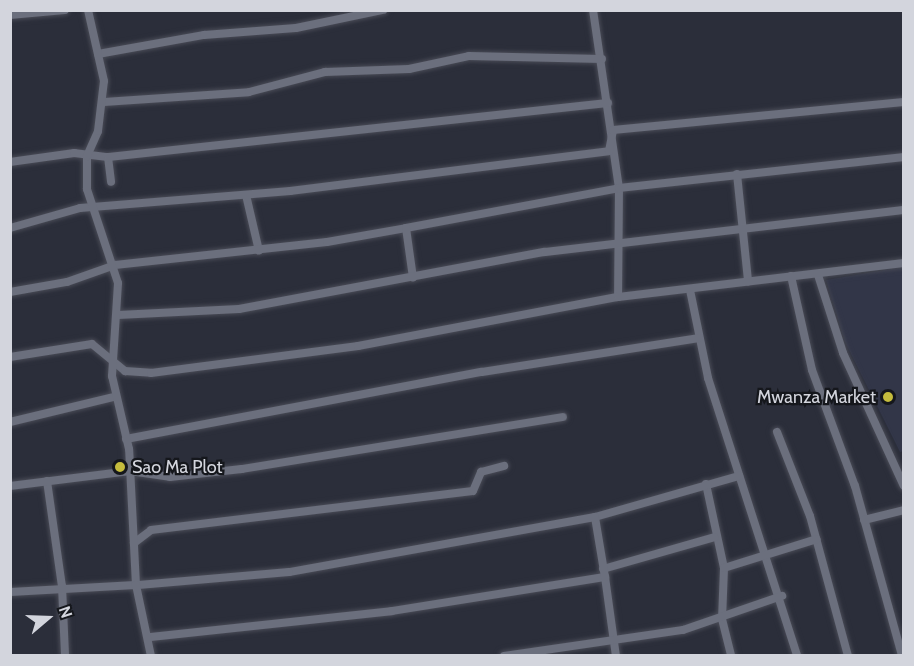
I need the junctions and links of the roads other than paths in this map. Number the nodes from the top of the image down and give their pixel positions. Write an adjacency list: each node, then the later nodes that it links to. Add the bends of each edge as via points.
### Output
1 (65, 10): 5 (street)
2 (87, 10): 6 (street)
3 (383, 10): 6 (street, via 296,28 204,35)
4 (593, 10): 7 (street)
5 (10, 15)
6 (98, 54): 8 (street)
7 (602, 59): 8 (street, via 469,56 409,69 325,72 249,92); 10 (street)
8 (104, 102): 12 (street)
9 (903, 102): 11 (street)
10 (608, 103): 11 (street); 13 (street)
11 (613, 130): 18 (street); 19 (street, via 609,152)
12 (87, 156): 13 (street); 15 (street, via 67,153); 20 (street)
13 (108, 157): 17 (street)
14 (903, 157): 16 (street, via 747,177)
15 (10, 162)
16 (737, 174): 18 (street); 24 (street)
17 (111, 182)
18 (619, 188): 23 (street); 25 (street)
19 (246, 195): 20 (street); 26 (street)
20 (92, 207): 22 (street); 28 (street)
21 (903, 210): 24 (street)
22 (10, 228)
23 (406, 228): 26 (street); 31 (street)
24 (744, 229): 25 (street); 32 (street)
25 (622, 243): 31 (street); 35 (street)
26 (259, 251): 28 (street)
27 (903, 263): 29 (street)
28 (115, 265): 34 (street, via 67,282); 36 (street)
29 (818, 275): 30 (street); 47 (street, via 843,353)
30 (791, 276): 32 (street); 57 (street, via 825,414)
31 (413, 278): 36 (street, via 239,309)
32 (748, 282): 33 (street)
33 (690, 290): 35 (street); 38 (street)
34 (10, 292)
35 (618, 297): 41 (street, via 339,349 151,373 125,371)
36 (118, 315): 37 (street)
37 (115, 338): 39 (street); 41 (street)
38 (699, 339): 46 (street, via 482,372); 50 (street)
39 (101, 347): 40 (street, via 92,344); 41 (street)
40 (10, 357)
41 (113, 357): 42 (street)
42 (113, 397): 44 (street); 46 (street)
43 (563, 417): 49 (street, via 242,469 170,477)
44 (10, 422)
45 (777, 432): 59 (street)
46 (126, 439): 49 (street)
47 (900, 463): 54 (street)
48 (504, 466): 60 (street, via 478,474 473,491 151,530)
49 (130, 471): 51 (street); 60 (street)
50 (739, 476): 52 (street); 61 (street)
51 (46, 481): 53 (street); 65 (street)
52 (706, 484): 56 (street); 58 (street)
53 (10, 486)
54 (903, 486)
55 (903, 510): 57 (street)
56 (595, 517): 63 (street); 64 (street, via 289,572)
57 (864, 520): 79 (street)
58 (715, 537): 62 (street); 63 (street)
59 (817, 539): 61 (street); 78 (street)
60 (134, 543): 64 (street)
61 (769, 555): 62 (street); 67 (street)
62 (724, 568): 68 (street)
63 (604, 573): 69 (street, via 392,611); 70 (street)
64 (136, 585): 65 (street); 69 (street)
65 (62, 586): 66 (street); 72 (street)
66 (10, 592)
67 (782, 596): 68 (street); 77 (street)
68 (722, 619): 70 (street); 71 (street)
69 (150, 637): 73 (street)
70 (616, 642): 74 (street); 75 (street)
71 (731, 653): 76 (street)
72 (65, 656)
73 (151, 656)
74 (504, 656)
75 (616, 656)
76 (721, 656)
77 (797, 656)
78 (848, 656)
79 (902, 656)

